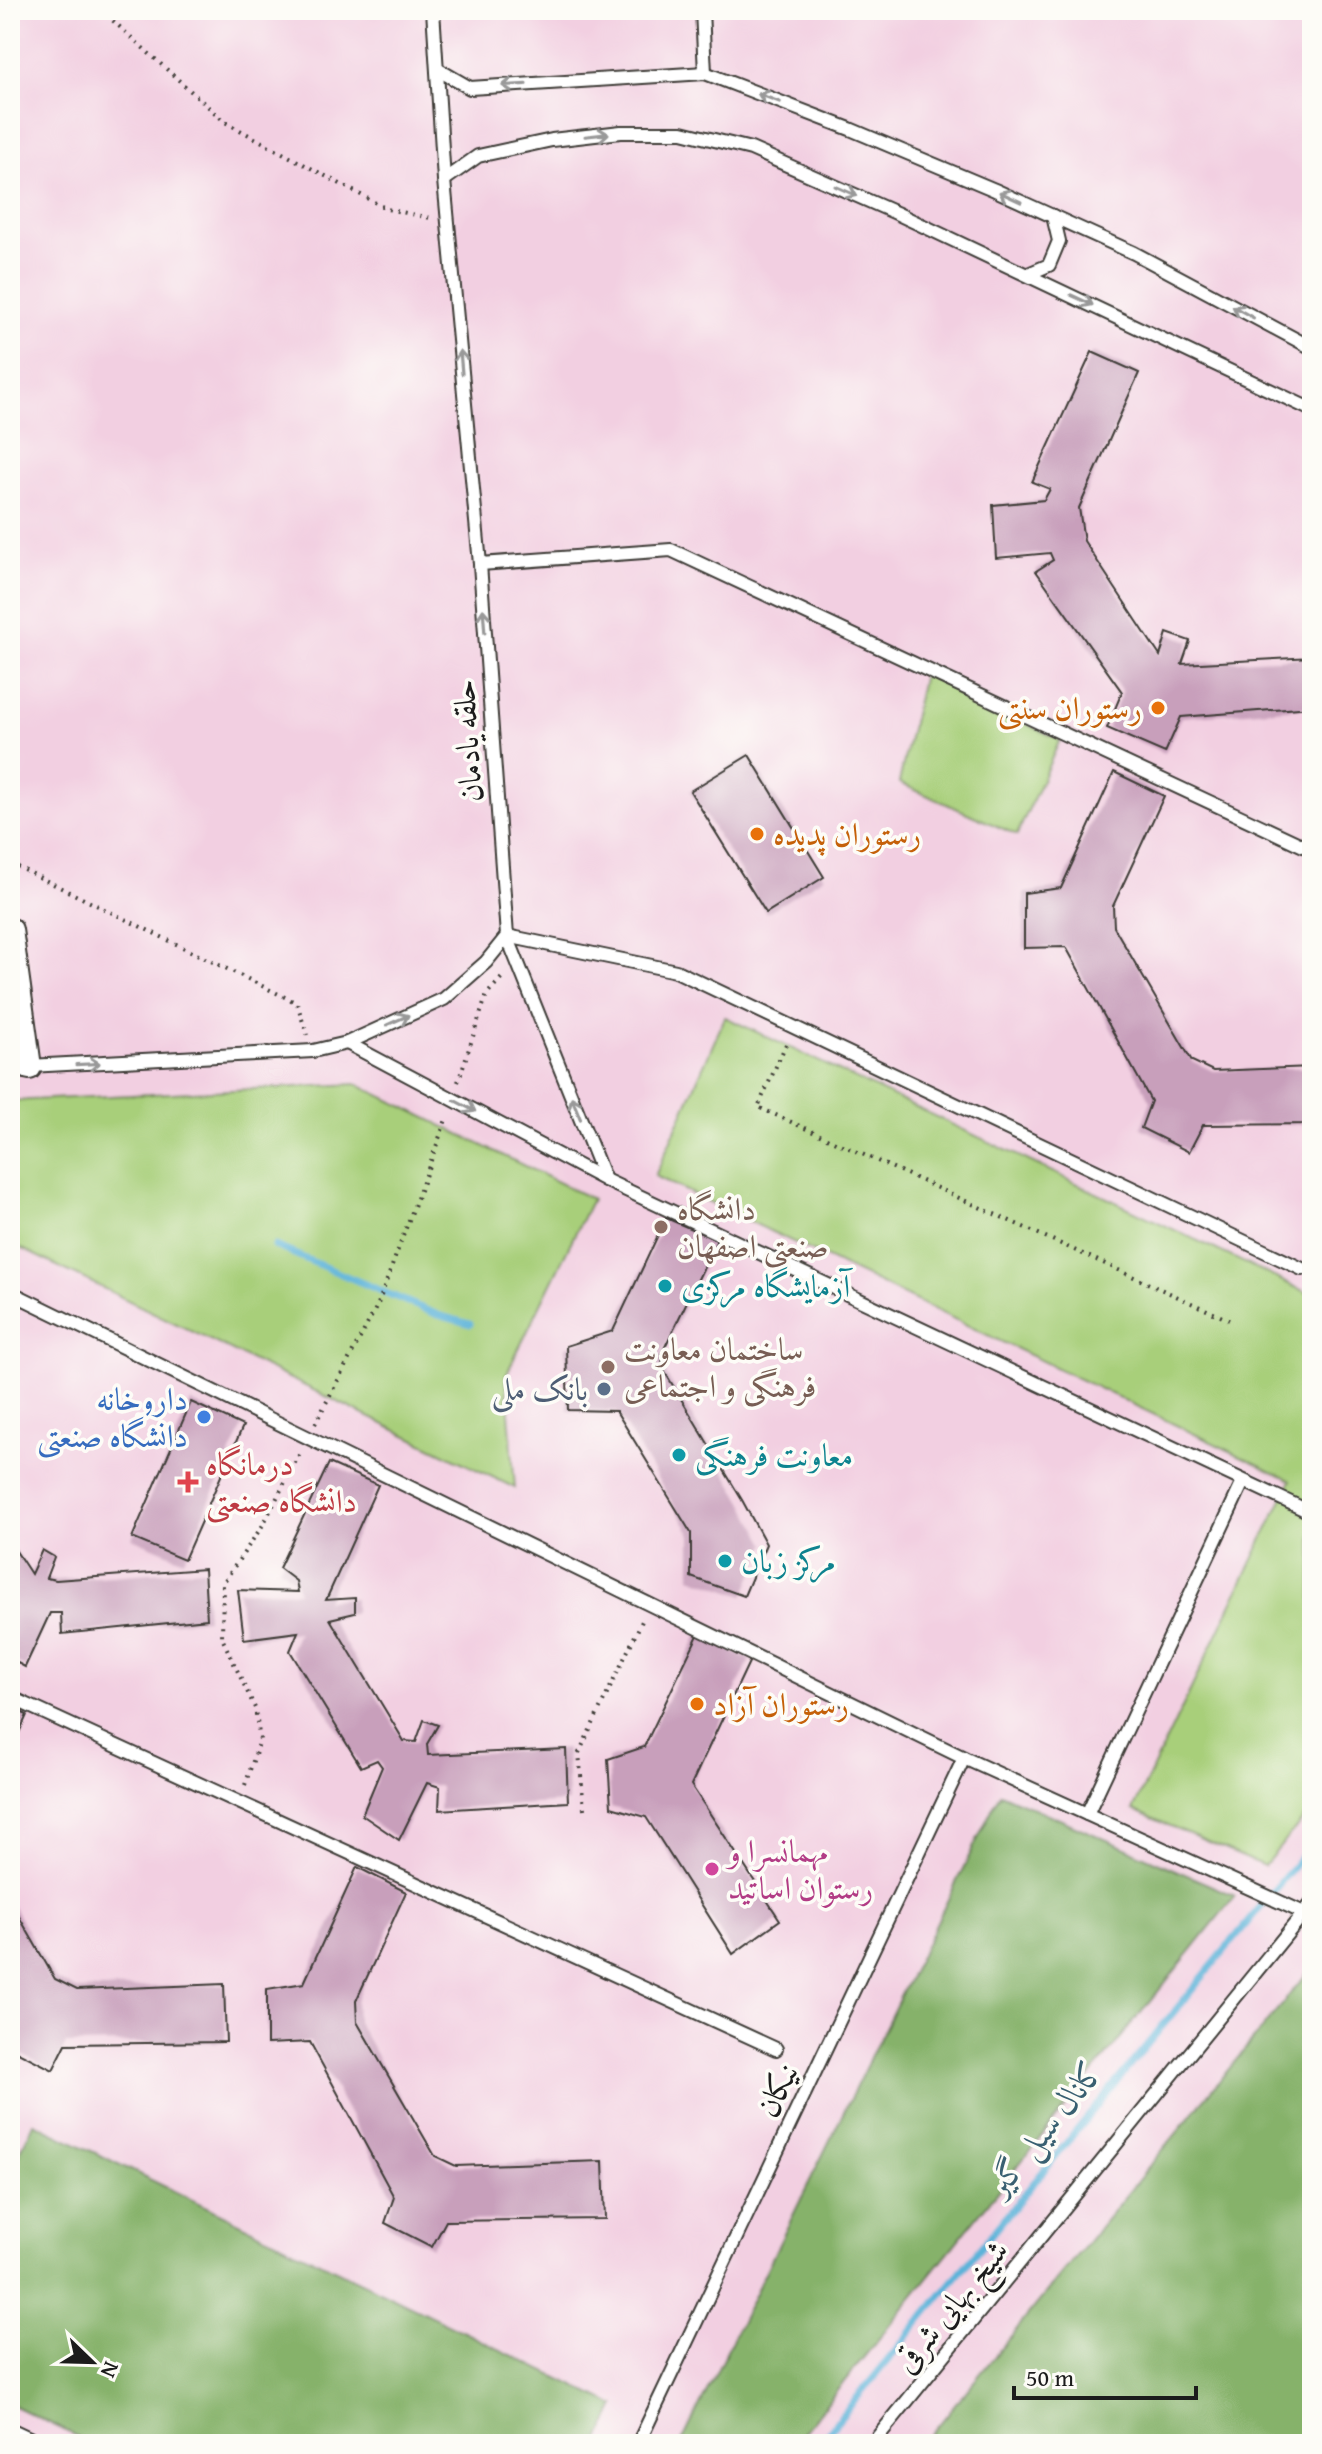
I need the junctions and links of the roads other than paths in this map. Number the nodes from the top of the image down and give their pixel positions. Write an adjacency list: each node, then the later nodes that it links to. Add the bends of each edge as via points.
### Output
1 (433, 10): 3 (lane, حلقه یادمان)
2 (702, 10): 4 (lane)
3 (437, 69): 4 (lane, one-way to 3, via 470,88); 5 (lane, حلقه یادمان)
4 (705, 73): 6 (lane, one-way to 4)
5 (444, 180): 7 (lane, one-way to 7, via 478,156 552,140 682,132 751,149); 10 (lane, حلقه یادمان, one-way to 5)
6 (1053, 216): 7 (lane, via 1059,241 1049,265); 8 (lane, one-way to 6)
7 (1028, 274): 9 (lane, one-way to 9)
8 (1312, 348)
9 (1312, 410)
10 (480, 564): 11 (lane, via 671,550); 13 (lane, حلقه یادمان, one-way to 10)
11 (1312, 850)
12 (10, 930): 15 (street)
13 (507, 936): 14 (lane, one-way to 13, via 444,999); 16 (lane, حلقه یادمان, one-way to 13); 17 (lane, via 676,971)
14 (347, 1043): 15 (lane, one-way to 14, via 313,1051); 16 (lane, one-way to 16)
15 (20, 1067)
16 (605, 1180): 19 (lane)
17 (1302, 1269)
18 (10, 1292): 22 (lane)
19 (1243, 1482): 20 (lane); 23 (lane)
20 (1312, 1513)
21 (10, 1697): 25 (lane)
22 (964, 1758): 23 (lane); 28 (lane, نیکان)
23 (1087, 1814): 24 (lane)
24 (1308, 1908): 29 (lane, شیخ بهایی شرقی)
25 (776, 2049)
26 (10, 2429): 27 (lane)
27 (42, 2444)
28 (638, 2444)
29 (872, 2444)

